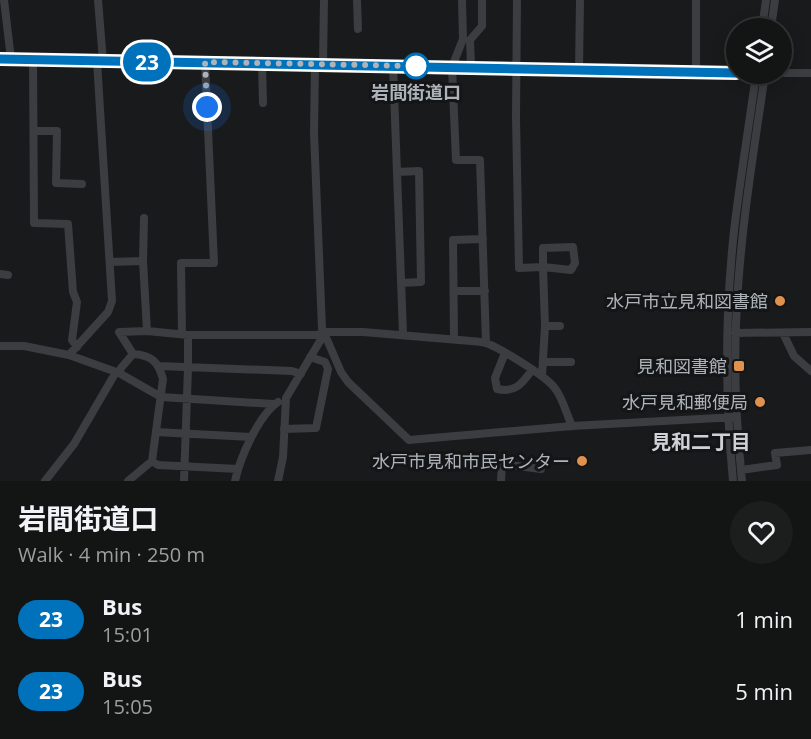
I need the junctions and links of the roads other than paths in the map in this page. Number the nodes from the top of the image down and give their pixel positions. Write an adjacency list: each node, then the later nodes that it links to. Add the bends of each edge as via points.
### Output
1 (4, 0): 16 (street)
2 (98, 0): 18 (street)
3 (324, 0): 21 (street)
4 (357, 0): 14 (street)
5 (462, 0): 23 (street, via 463,39)
6 (482, 0): 24 (street, via 482,26 470,40)
7 (517, 0): 25 (street)
8 (580, 0): 26 (street)
9 (696, 0): 27 (street)
10 (766, 0): 12 (street)
11 (775, 0): 13 (street)
12 (763, 18)
13 (772, 18)
14 (358, 29)
15 (0, 59): 16 (street)
16 (11, 59): 17 (street)
17 (33, 59): 18 (street); 34 (street)
18 (100, 61): 19 (street); 40 (street)
19 (205, 62): 20 (street); 51 (street, via 214,262 181,263)
20 (262, 63): 21 (street); 33 (street)
21 (319, 64): 22 (street); 48 (street, via 314,133)
22 (393, 65): 23 (street); 35 (street)
23 (452, 67): 24 (street); 38 (street, via 456,160 480,160)
24 (471, 67): 25 (street)
25 (516, 68): 26 (street); 44 (street, via 519,267 543,267)
26 (579, 70): 27 (street)
27 (696, 73): 28 (street)
28 (726, 73)
29 (792, 73): 30 (street)
30 (811, 73)
31 (755, 84): 74 (street, via 730,270 727,363)
32 (764, 84): 49 (street, via 743,232)
33 (263, 103)
34 (34, 131): 36 (street, via 57,131 56,183); 56 (street, via 34,222 68,224 77,302 72,340)
35 (397, 172): 41 (street); 41 (street, via 419,171 421,282)
36 (82, 184)
37 (144, 218): 39 (street)
38 (483, 239): 42 (street, via 453,240); 43 (street)
39 (143, 261): 40 (street); 46 (street)
40 (110, 262): 56 (street, via 111,307)
41 (401, 283): 52 (street)
42 (455, 291): 43 (street); 53 (street)
43 (484, 291): 54 (street)
44 (545, 326): 45 (street); 61 (street)
45 (560, 326)
46 (147, 331): 51 (street); 58 (street, via 119,332)
47 (811, 332): 50 (street)
48 (323, 333): 51 (street); 52 (street); 60 (street); 75 (street, via 348,382 409,440)
49 (735, 333): 50 (street); 74 (street)
50 (783, 333): 66 (street, via 794,356)
51 (185, 334): 64 (street)
52 (403, 334): 53 (street)
53 (454, 338): 54 (street)
54 (486, 343): 57 (street)
55 (0, 346): 59 (street, via 32,347)
56 (77, 347): 59 (street)
57 (505, 353): 65 (street); 65 (street, via 495,378 497,389 516,389)
58 (132, 354): 63 (street, via 147,356); 67 (street)
59 (69, 355): 67 (street)
60 (310, 357): 68 (street); 76 (street, via 325,362 328,369 316,428)
61 (543, 362): 62 (street); 69 (street)
62 (571, 362)
63 (159, 366): 64 (street); 70 (street, via 163,379)
64 (188, 368): 68 (street); 72 (street)
65 (532, 370): 69 (street)
66 (811, 371)
67 (118, 372): 70 (street); 86 (street, via 74,444)
68 (301, 374): 71 (street)
69 (542, 376): 75 (street, via 554,386)
70 (161, 397): 72 (street); 77 (street)
71 (286, 398): 73 (street); 76 (street)
72 (187, 400): 73 (street); 78 (street)
73 (274, 404): 79 (street)
74 (732, 417): 75 (street); 85 (street); 92 (street)
75 (572, 426)
76 (284, 429): 90 (street)
77 (156, 432): 78 (street); 81 (street)
78 (185, 434): 79 (street); 82 (street)
79 (251, 437): 83 (street)
80 (811, 450): 85 (street, via 775,453 777,465)
81 (152, 461): 82 (street); 87 (street)
82 (184, 467): 83 (street); 88 (street)
83 (238, 469): 89 (street)
84 (541, 469): 91 (street, via 502,464)
85 (741, 470): 93 (street)
86 (45, 481)
87 (128, 481)
88 (184, 481)
89 (235, 481)
90 (278, 481)
91 (501, 481)
92 (733, 481)
93 (742, 481)

